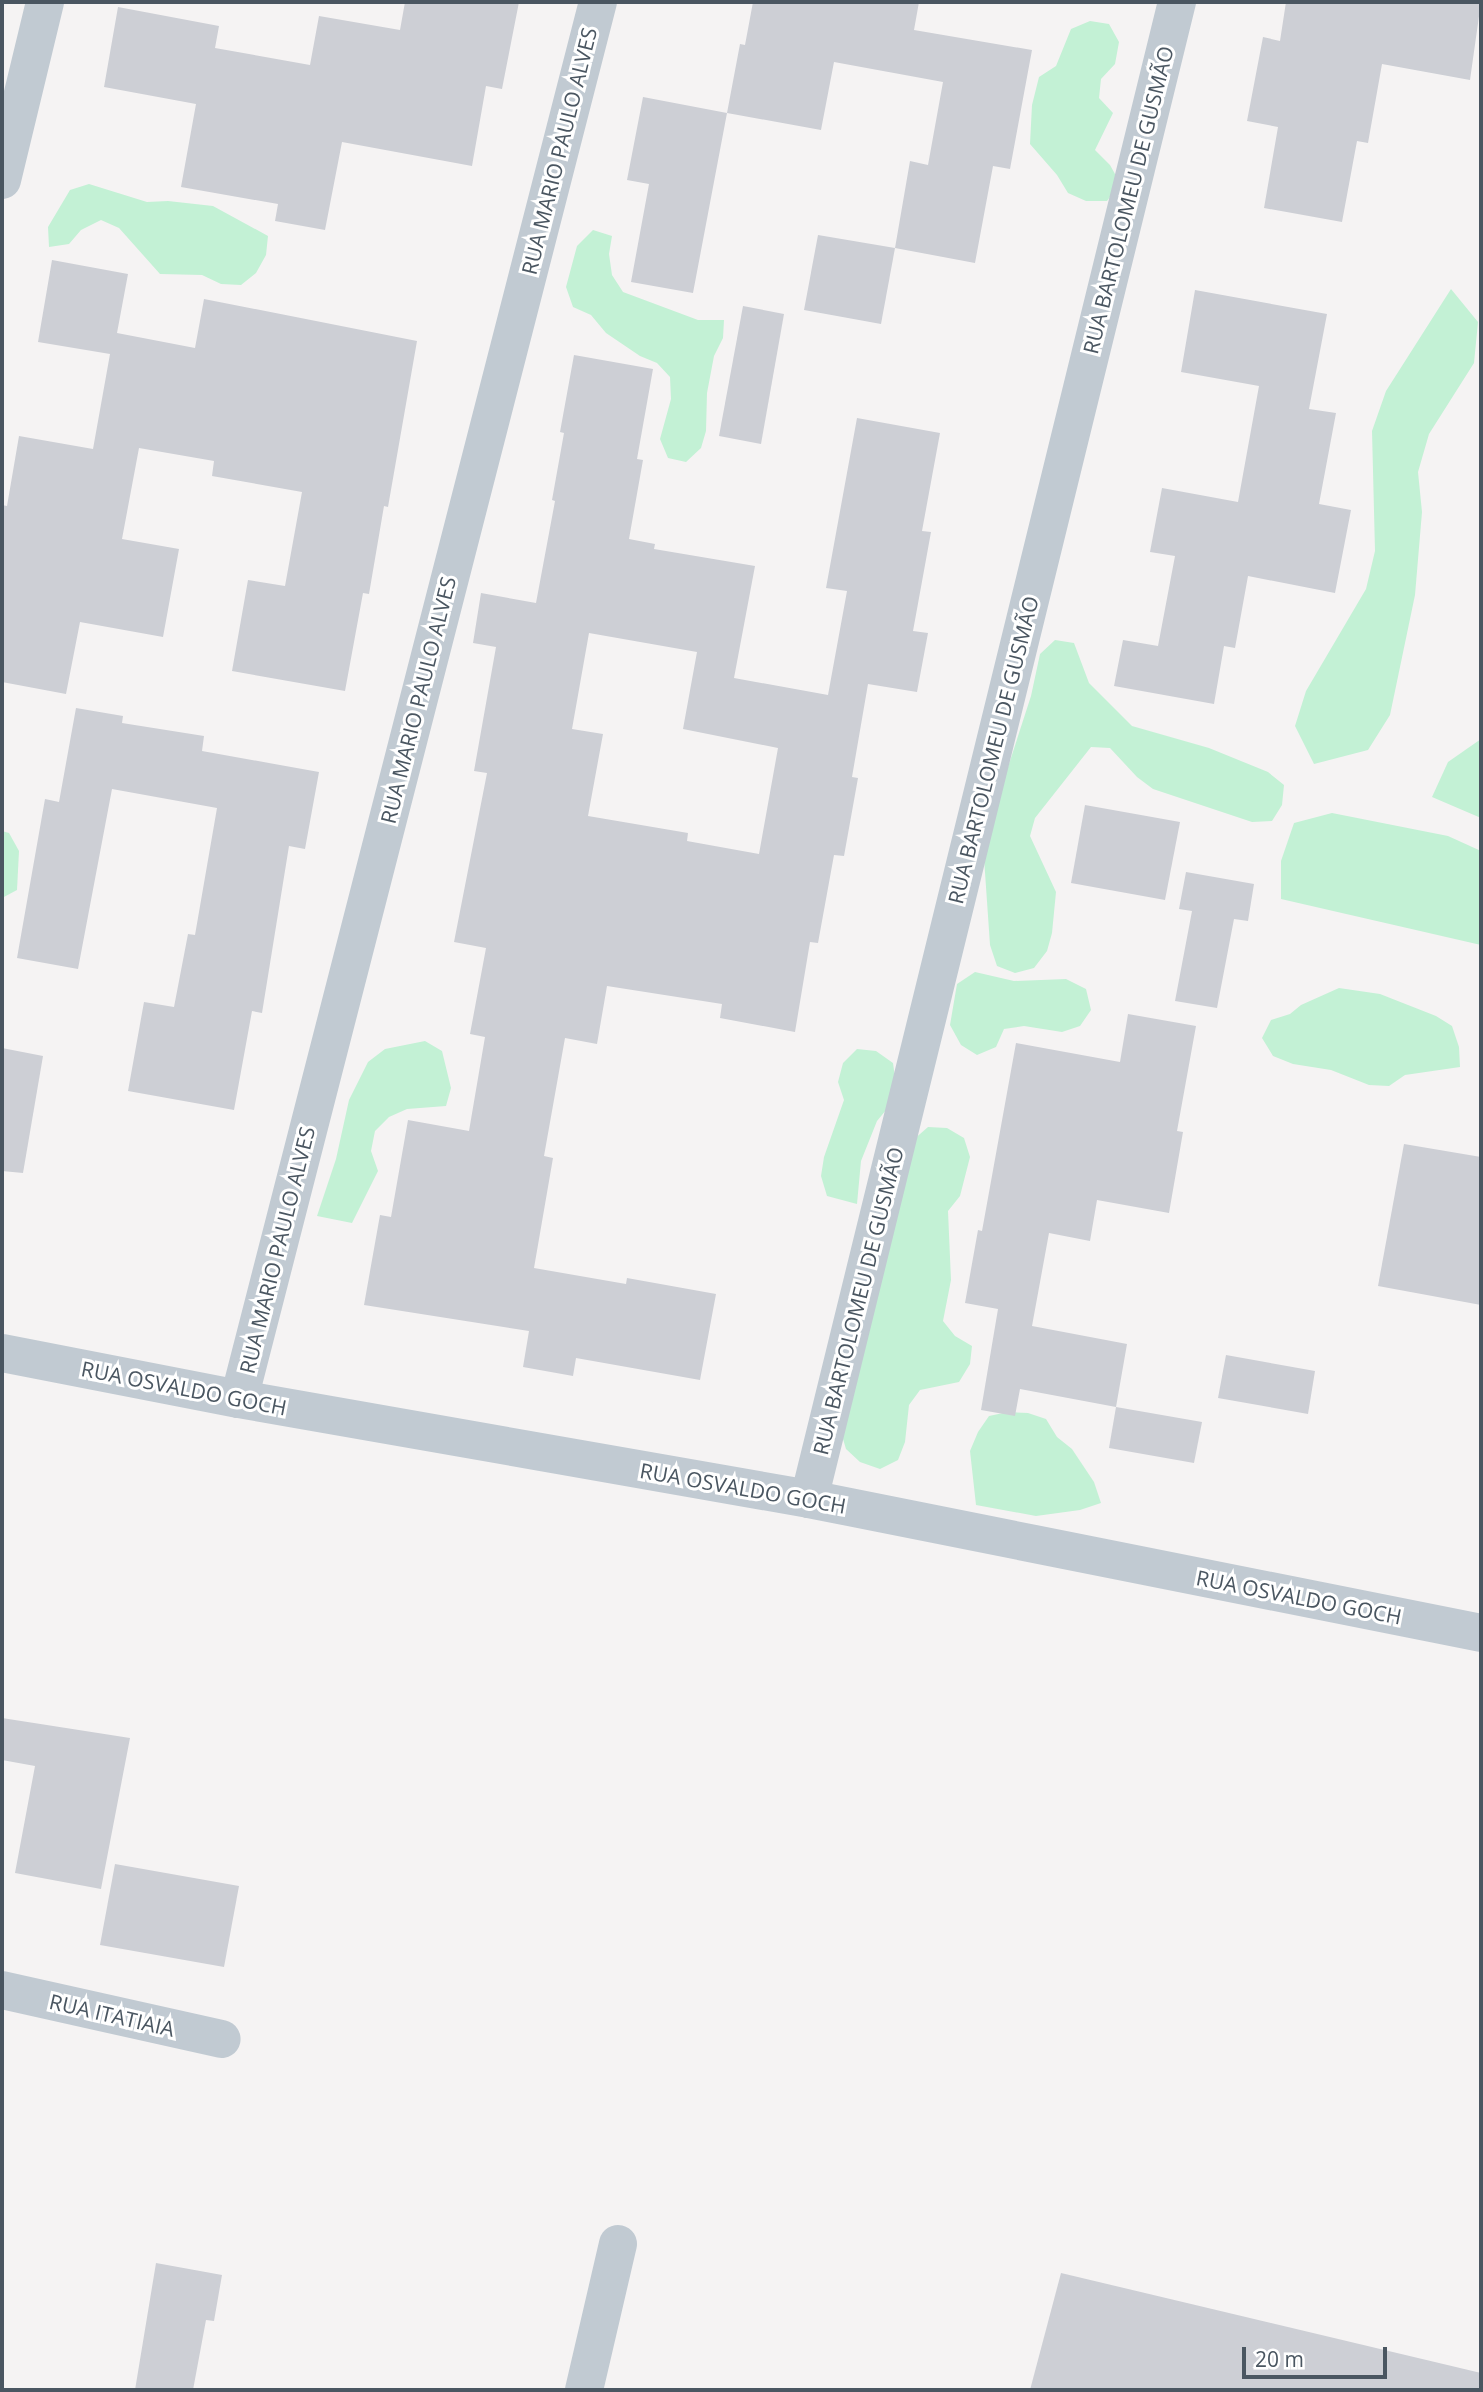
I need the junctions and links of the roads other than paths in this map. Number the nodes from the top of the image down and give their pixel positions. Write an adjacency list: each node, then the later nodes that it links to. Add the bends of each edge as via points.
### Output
1 (45, 2): 4 (street)
2 (598, 2): 6 (street, RUA MARIO PAULO ALVES)
3 (1177, 2): 7 (street, RUA BARTOLOMEU DE GUSMÃO)
4 (2, 180)
5 (2, 1353): 6 (street, RUA OSVALDO GOCH)
6 (239, 1399): 7 (street, RUA OSVALDO GOCH)
7 (809, 1499): 8 (street, RUA OSVALDO GOCH)
8 (1481, 1633)
9 (2, 1990): 10 (street, RUA ITATIAIA)
10 (222, 2039)
11 (618, 2244): 12 (street)
12 (584, 2390)

